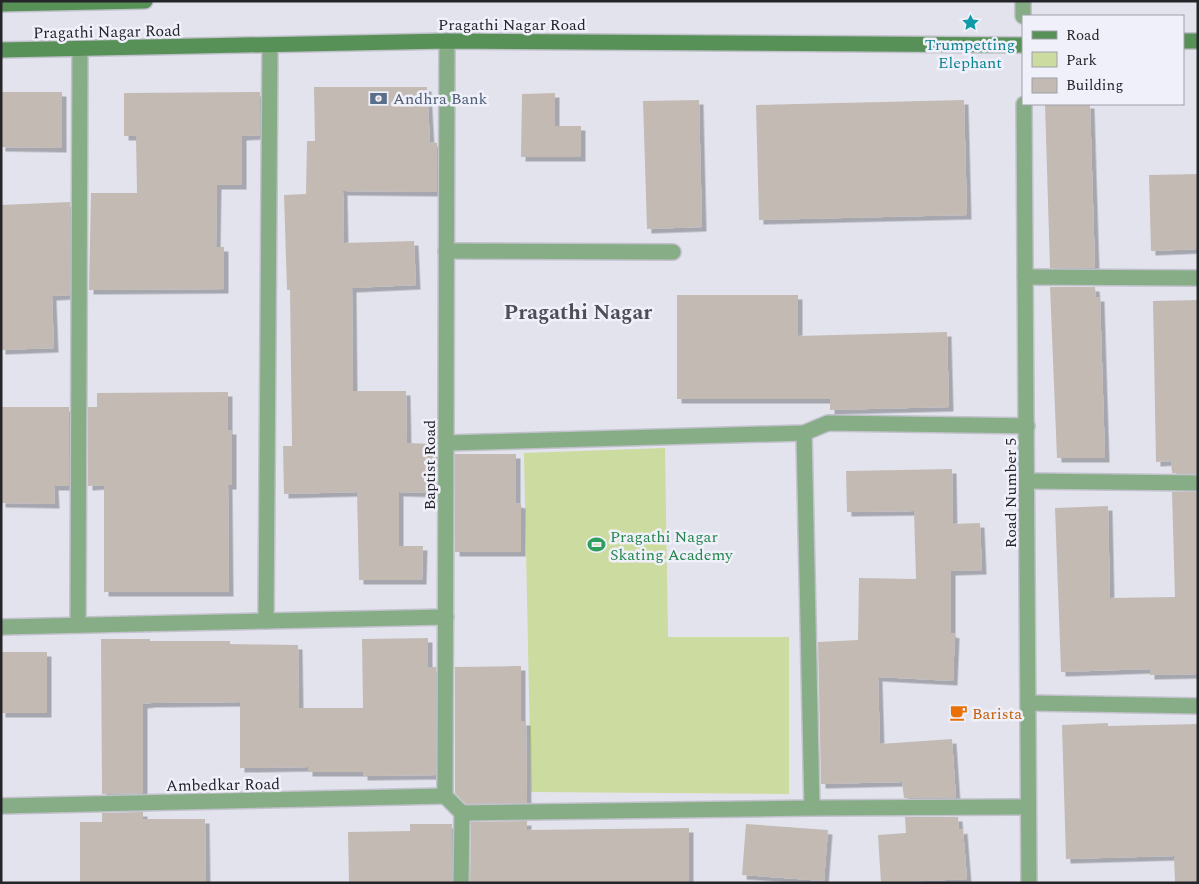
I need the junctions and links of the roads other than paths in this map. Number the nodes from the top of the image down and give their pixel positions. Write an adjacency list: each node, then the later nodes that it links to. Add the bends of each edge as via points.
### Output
1 (145, 1): 3 (main road, Pragathi Nagar Road)
2 (1023, 1): 4 (street)
3 (1, 4)
4 (1023, 15)
5 (447, 41): 8 (main road, Pragathi Nagar Road); 9 (main road, Pragathi Nagar Road); 13 (street, Baptist Road)
6 (1198, 41): 7 (main road)
7 (1184, 42)
8 (1022, 44)
9 (270, 46): 10 (main road, Pragathi Nagar Road); 23 (street)
10 (80, 49): 11 (main road, Pragathi Nagar Road); 24 (street)
11 (1, 50)
12 (1024, 105): 15 (street, Road Number 5)
13 (446, 250): 14 (street); 19 (street, Baptist Road)
14 (673, 252)
15 (1025, 277): 16 (street); 17 (street, Road Number 5)
16 (1198, 278)
17 (1027, 426): 18 (street, via 828,423); 20 (street, Road Number 5)
18 (804, 433): 19 (street); 31 (street)
19 (446, 443): 22 (street, Baptist Road)
20 (1027, 481): 21 (street); 26 (street, Road Number 5)
21 (1198, 483)
22 (446, 617): 23 (street); 28 (street, Baptist Road)
23 (266, 620): 24 (street)
24 (78, 625): 25 (street)
25 (1, 627)
26 (1029, 702): 27 (street); 30 (street, Road Number 5)
27 (1198, 706)
28 (445, 796): 29 (street, Ambedkar Road); 32 (street)
29 (1, 806)
30 (1027, 807): 31 (street); 34 (street, Road Number 5)
31 (812, 808): 32 (street)
32 (462, 813): 33 (street)
33 (461, 883)
34 (1029, 883)

